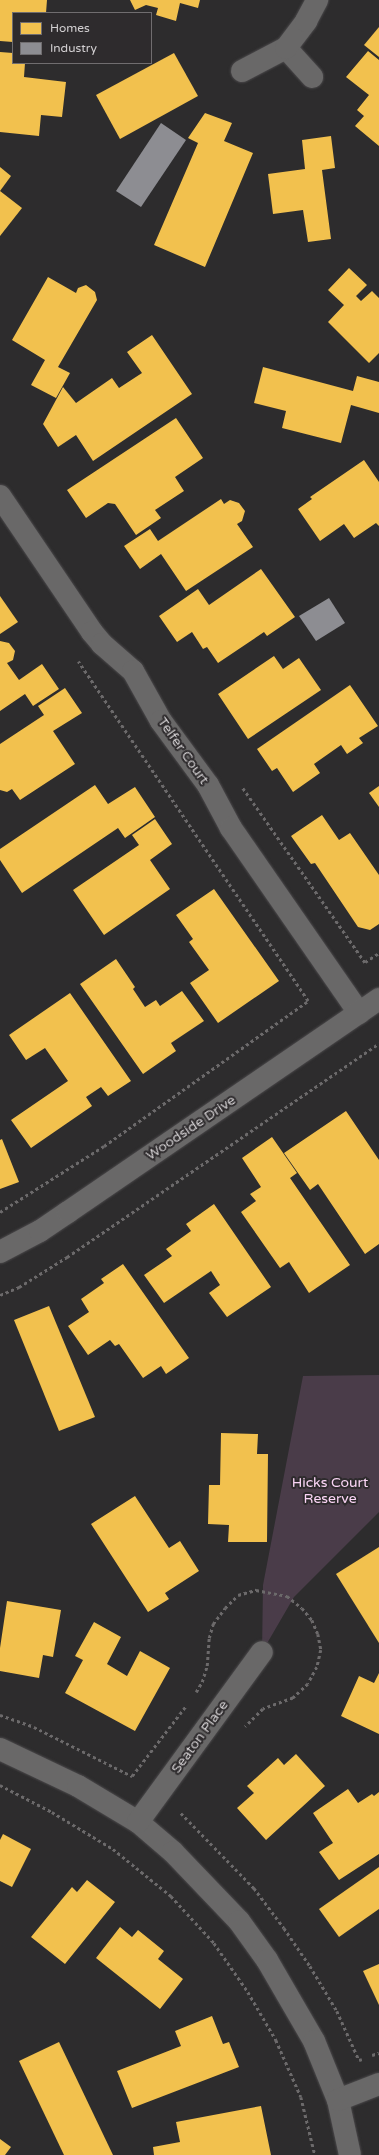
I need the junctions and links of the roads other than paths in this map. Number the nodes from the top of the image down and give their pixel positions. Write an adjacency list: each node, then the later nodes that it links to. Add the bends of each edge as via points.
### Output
1 (317, 0): 2 (street, via 306,21)
2 (286, 48): 3 (street); 4 (street)
3 (242, 71)
4 (312, 77)
5 (0, 496): 7 (street, Telfer Court, via 92,632 133,671 161,721 208,785 231,828)
6 (379, 999): 7 (street, Woodside Drive)
7 (359, 1013): 8 (street, Woodside Drive, via 40,1231)
8 (0, 1252)
9 (262, 1652): 11 (street, Seaton Place)
10 (0, 1749): 11 (street, via 78,1786)
11 (138, 1822): 13 (street, via 173,1852 239,1921 295,2006 314,2041)
12 (379, 2084): 13 (street)
13 (338, 2100): 14 (street)
14 (350, 2155)

